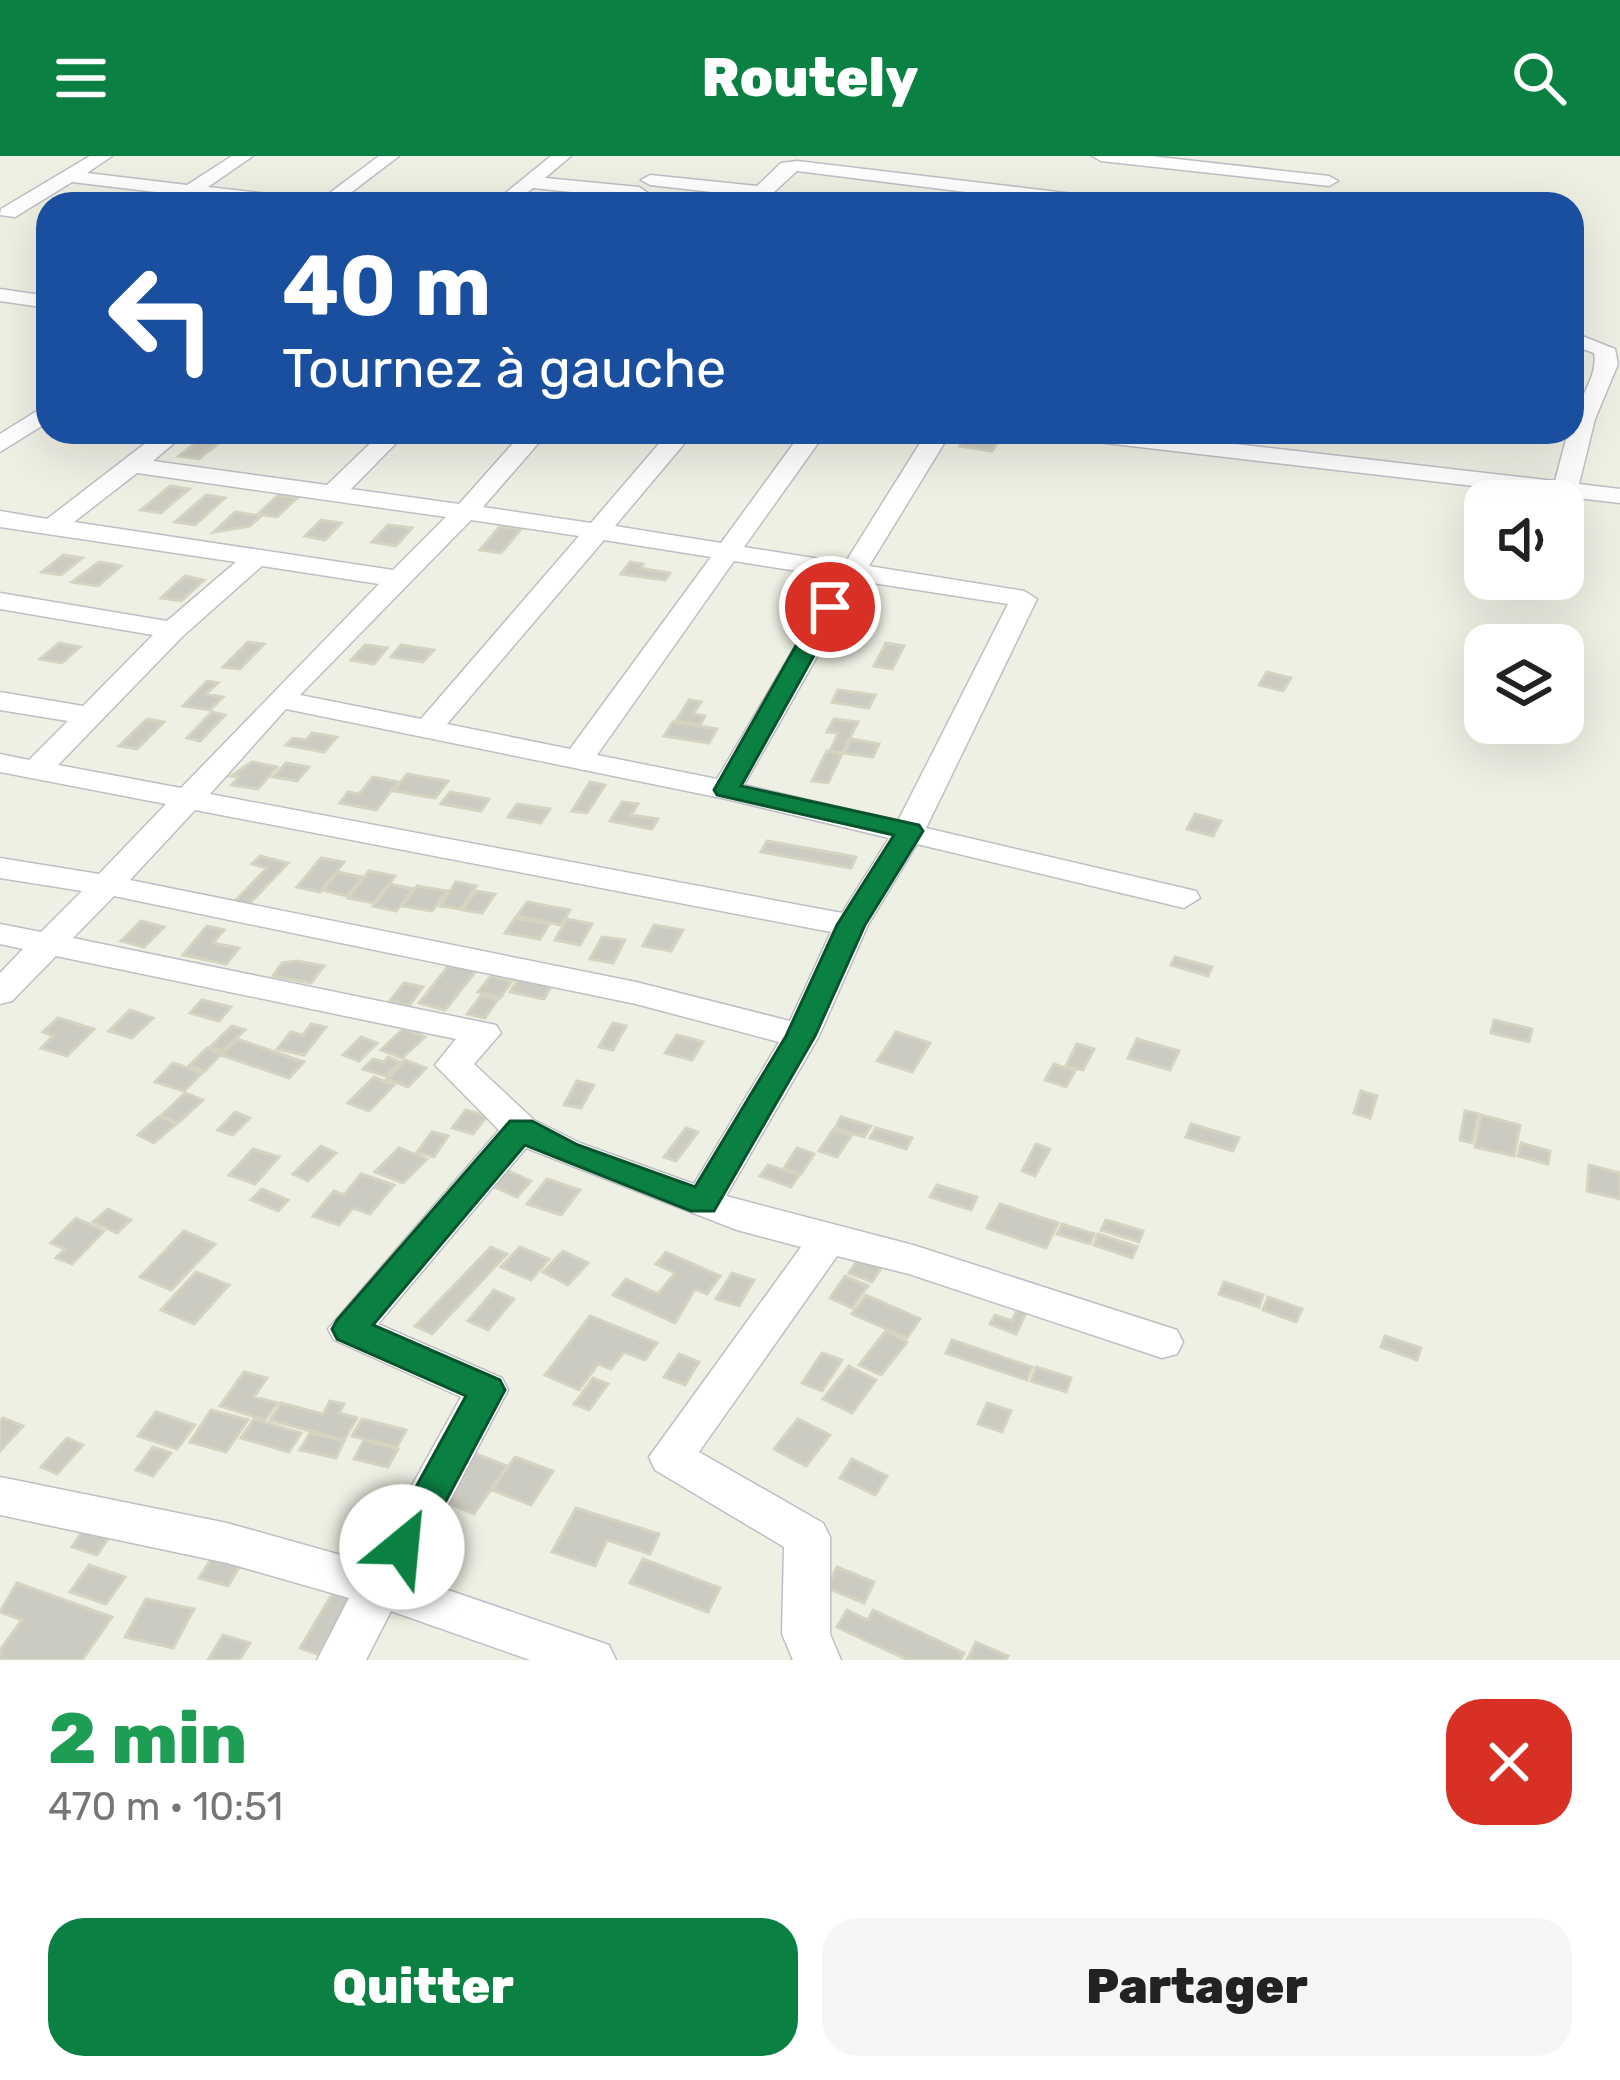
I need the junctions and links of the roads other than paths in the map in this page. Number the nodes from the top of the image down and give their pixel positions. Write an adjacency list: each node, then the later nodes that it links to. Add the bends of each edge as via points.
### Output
1 (103, 156): 9 (street)
2 (244, 156): 14 (street)
3 (390, 156): 17 (street)
4 (562, 156): 11 (street)
5 (677, 156): 19 (street)
6 (1101, 156): 13 (street)
7 (1157, 159): 12 (street); 13 (street)
8 (789, 162): 10 (street); 20 (street)
9 (67, 176): 14 (street); 15 (street)
10 (950, 177): 13 (street); 21 (street)
11 (526, 182): 18 (street); 19 (street)
12 (1329, 182)
13 (1111, 186)
14 (191, 190): 16 (street)
15 (40, 192)
16 (207, 192)
17 (340, 192)
18 (515, 192)
19 (638, 192)
20 (761, 192)
21 (940, 192)
22 (36, 194): 23 (street)
23 (4, 213): 24 (street)
24 (36, 217)
25 (0, 296): 26 (street)
26 (36, 300)
27 (1584, 342): 28 (street, via 1604,349 1606,364)
28 (1584, 417)
29 (36, 420): 38 (street)
30 (160, 444): 39 (street)
31 (383, 444): 43 (street)
32 (525, 444): 45 (street)
33 (672, 444): 48 (street)
34 (805, 444): 49 (street)
35 (932, 444): 51 (street)
36 (1243, 444): 40 (street)
37 (1577, 444): 41 (street)
38 (0, 446)
39 (134, 465): 43 (street); 47 (street)
40 (1513, 480)
41 (1568, 480)
42 (1584, 490): 44 (street)
43 (333, 493): 45 (street)
44 (1620, 496)
45 (465, 512): 48 (street); 52 (street)
46 (0, 519): 47 (street)
47 (52, 527): 50 (street)
48 (597, 530): 49 (street); 58 (street)
49 (728, 551): 51 (street); 59 (street)
50 (256, 559): 52 (street); 54 (street)
51 (850, 572): 62 (street); 64 (street, via 1024,599)
52 (400, 579): 55 (street)
53 (0, 602): 54 (street)
54 (173, 630): 57 (street)
55 (279, 699): 58 (street); 63 (street)
56 (0, 701): 57 (street)
57 (87, 715): 61 (street)
58 (428, 729): 59 (street)
59 (579, 758): 62 (street)
60 (0, 763): 61 (street)
61 (36, 770): 63 (street)
62 (726, 790): 64 (street)
63 (187, 801): 66 (street); 68 (street)
64 (910, 831): 67 (street); 68 (street)
65 (0, 868): 66 (street)
66 (107, 885): 70 (street); 72 (street, via 636,993)
67 (1184, 898)
68 (851, 925): 72 (street)
69 (0, 934): 70 (street)
70 (52, 941): 71 (street); 73 (street, via 483,1033 453,1065)
71 (0, 993)
72 (801, 1036): 74 (street)
73 (521, 1129): 74 (street); 78 (street, via 349,1329 487,1390)
74 (703, 1202): 75 (street)
75 (828, 1238): 76 (street); 81 (street, via 671,1457 807,1537 806,1634)
76 (1162, 1342)
77 (0, 1496): 78 (street, via 227,1543)
78 (380, 1587): 79 (street); 80 (street)
79 (341, 1660)
80 (592, 1660)
81 (818, 1660)

